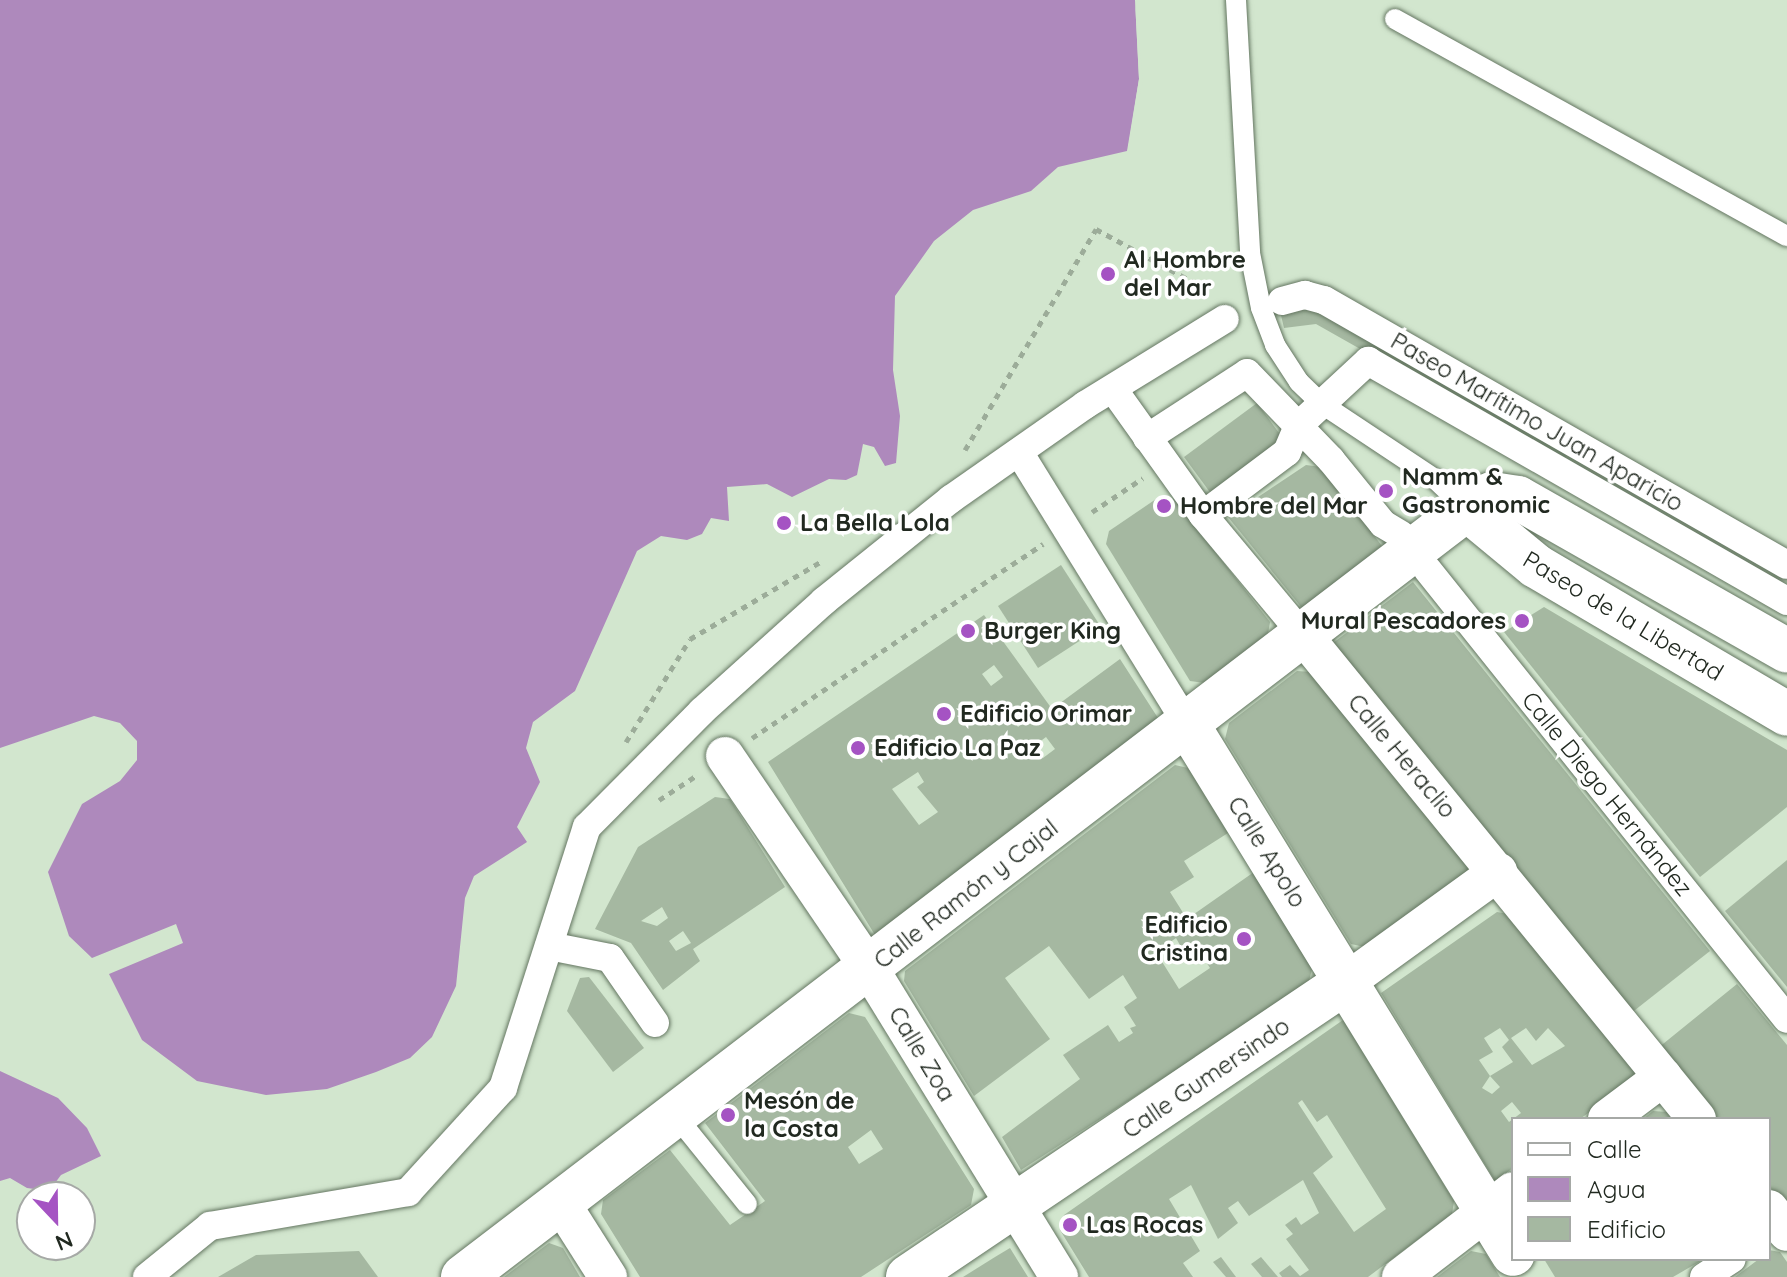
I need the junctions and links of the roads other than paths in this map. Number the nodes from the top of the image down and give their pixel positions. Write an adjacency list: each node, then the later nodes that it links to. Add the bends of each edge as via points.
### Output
1 (1236, 0): 7 (lane, Paseo de la Libertad, via 1254,283 1285,364)
2 (1395, 19): 3 (lane)
3 (1787, 236)
4 (1282, 301): 14 (street, Paseo Marítimo Juan Aparicio, via 1305,295 1324,300)
5 (1225, 319): 6 (street)
6 (1113, 389): 9 (street, Calle Heraclio); 10 (street)
7 (1322, 404): 8 (street); 11 (lane, Paseo de la Libertad, via 1428,474); 16 (street, via 1368,361)
8 (1298, 426): 9 (street, via 1247,373); 12 (street, via 1287,452); 13 (street, via 1383,524)
9 (1147, 438): 12 (street, Calle Heraclio)
10 (1019, 452): 20 (street, Calle Apolo); 23 (street, via 824,601 702,711 587,827)
11 (1467, 509): 17 (street, Calle Ramón y Cajal); 18 (street, Paseo de la Libertad, via 1492,494 1518,498); 19 (street, Paseo de la Libertad, via 1536,566)
12 (1203, 515): 17 (street, Calle Heraclio)
13 (1401, 535)
14 (1787, 565)
15 (1427, 569): 26 (street, Calle Diego Hernández)
16 (1787, 601)
17 (1303, 635): 20 (street, Calle Ramón y Cajal); 22 (street, Calle Heraclio)
18 (1787, 651)
19 (1787, 714)
20 (1187, 724): 24 (street, Calle Ramón y Cajal); 25 (street, Calle Apolo)
21 (725, 756): 24 (street, Calle Zoa)
22 (1498, 872): 25 (street, Calle Gumersindo); 28 (street, Calle Heraclio)
23 (549, 946): 27 (street, via 610,958); 38 (street, via 503,1088 408,1192 210,1226)
24 (869, 968): 29 (street, Calle Ramón y Cajal); 35 (street, Calle Zoa)
25 (1346, 982): 32 (street, Calle Apolo); 35 (street, Calle Gumersindo)
26 (1787, 1019)
27 (655, 1023)
28 (1663, 1077): 30 (street); 31 (street, Calle Heraclio)
29 (676, 1116): 33 (street, Calle Ramón y Cajal); 34 (lane)
30 (1610, 1117)
31 (1695, 1117)
32 (1500, 1201): 36 (street, Calle Apolo); 43 (street)
33 (561, 1203): 39 (street, Calle Ramón y Cajal); 40 (street)
34 (747, 1204)
35 (1015, 1209): 41 (street, Calle Gumersindo); 42 (street, Calle Zoa)
36 (1511, 1241)
37 (1729, 1261): 44 (street)
38 (147, 1277)
39 (463, 1277)
40 (608, 1277)
41 (908, 1277)
42 (1059, 1277)
43 (1401, 1277)
44 (1704, 1277)

